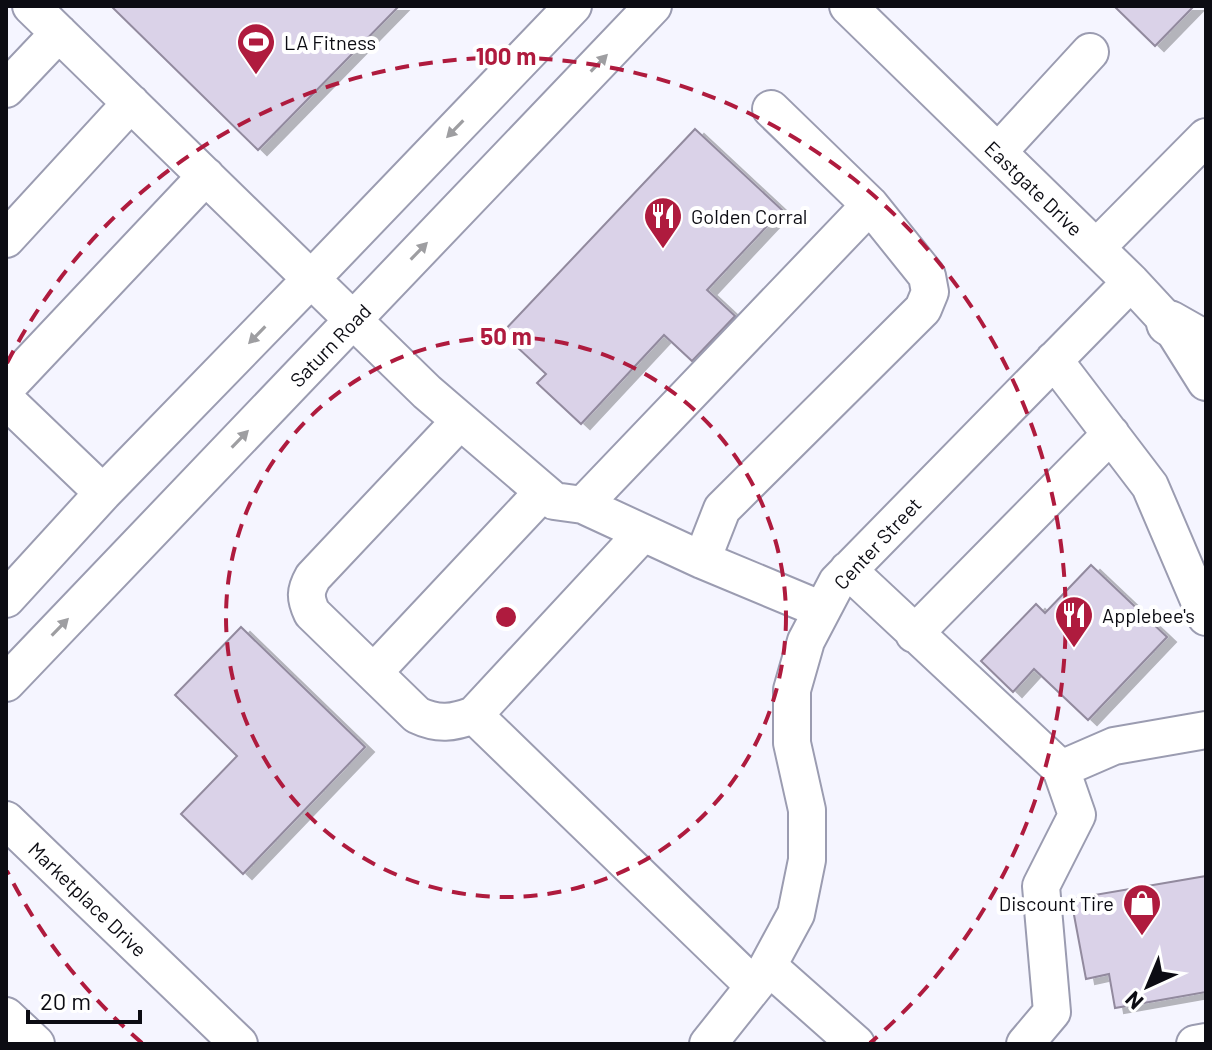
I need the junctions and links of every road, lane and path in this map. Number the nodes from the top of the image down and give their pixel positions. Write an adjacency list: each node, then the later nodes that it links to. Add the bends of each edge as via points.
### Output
1 (31, 6): 5 (street)
2 (573, 6): 16 (street, one-way to 16)
3 (653, 6): 18 (street, Saturn Road, one-way to 3)
4 (848, 6): 11 (street, Eastgate Drive)
5 (59, 33): 7 (street); 8 (street)
6 (1090, 52): 11 (street)
7 (6, 89)
8 (131, 103): 12 (street); 14 (street)
9 (771, 109): 13 (street)
10 (1206, 137): 15 (street)
11 (998, 152): 15 (street, Eastgate Drive)
12 (206, 176): 16 (street); 22 (street)
13 (870, 205): 28 (street); 30 (street, via 927,276 930,292 923,309 722,509)
14 (6, 239)
15 (1096, 248): 17 (street, Eastgate Drive)
16 (311, 279): 18 (street); 27 (street, one-way to 27)
17 (1131, 282): 19 (street, Eastgate Drive); 20 (street, Center Street)
18 (353, 321): 24 (street); 37 (street, Saturn Road, one-way to 18)
19 (1188, 334): 21 (street, Eastgate Drive)
20 (1054, 360): 25 (street); 31 (street, Center Street)
21 (1206, 382)
22 (6, 388)
23 (6, 400): 27 (street)
24 (460, 421): 26 (street); 36 (street, via 307,588 312,613)
25 (1111, 434): 34 (street, via 1150,486); 35 (street)
26 (543, 492): 28 (street, via 554,501); 36 (street)
27 (103, 493): 32 (street)
28 (583, 505): 29 (street)
29 (642, 534): 30 (street); 38 (street)
30 (702, 560): 33 (street)
31 (848, 570): 33 (street, Center Street); 35 (street)
32 (6, 599)
33 (822, 610): 42 (street, Center Street, via 806,641 792,690 792,743 807,810 807,860 796,914)
34 (1206, 617)
35 (914, 634): 40 (street)
36 (374, 672): 38 (street, via 429,721 447,723)
37 (6, 683)
38 (474, 715): 42 (street)
39 (1206, 730): 40 (street, via 1114,746)
40 (1061, 769): 49 (street, via 1077,815 1041,886 1052,1012)
41 (6, 820): 46 (street, Marketplace Drive)
42 (761, 976): 47 (street, Center Street); 48 (street)
43 (6, 1016): 45 (street)
44 (1206, 1042): 50 (street)
45 (36, 1044)
46 (239, 1044)
47 (708, 1044)
48 (856, 1044)
49 (1025, 1044)
50 (1195, 1044)

